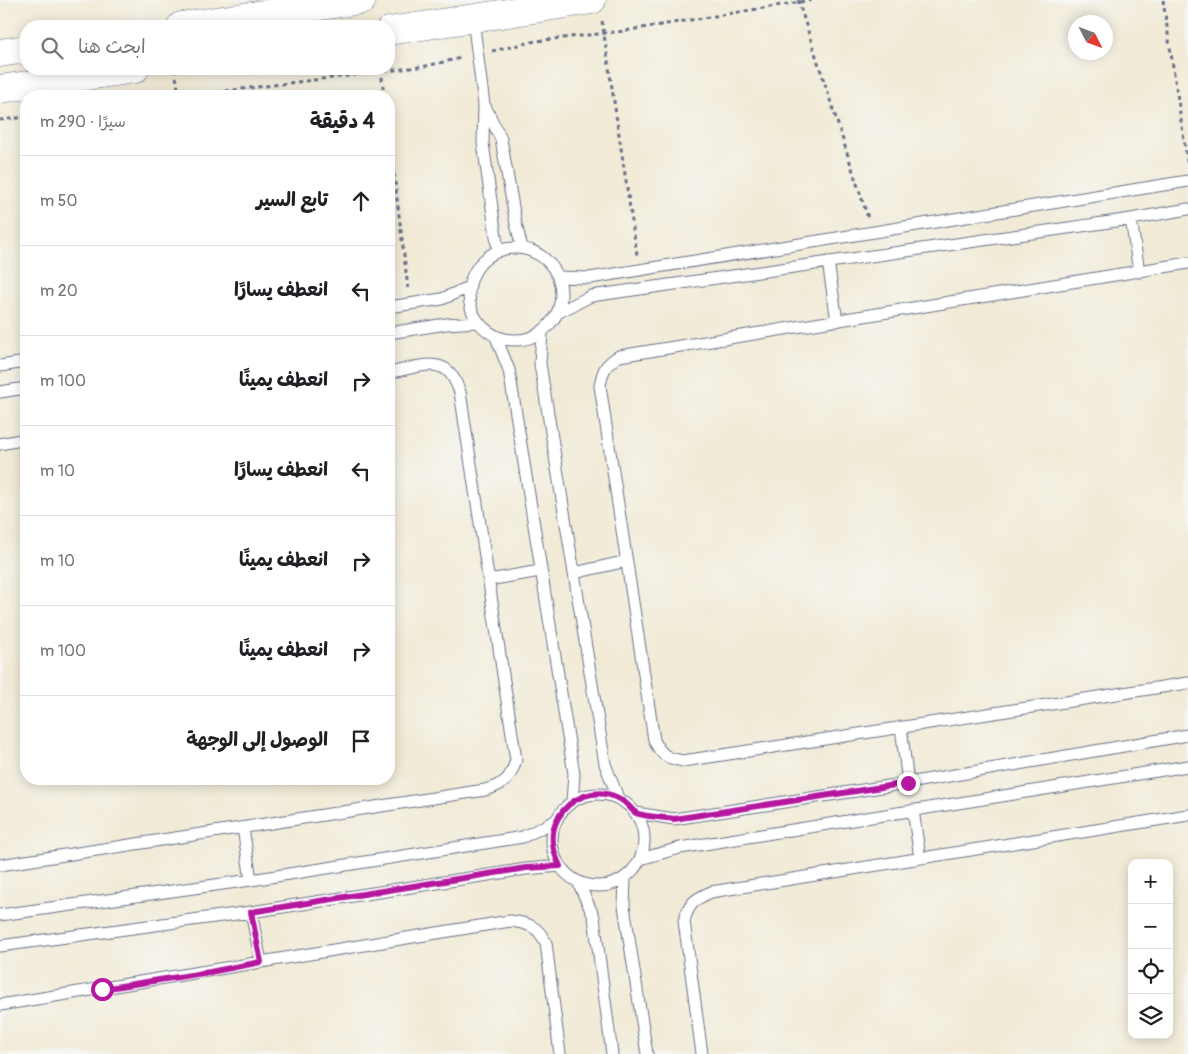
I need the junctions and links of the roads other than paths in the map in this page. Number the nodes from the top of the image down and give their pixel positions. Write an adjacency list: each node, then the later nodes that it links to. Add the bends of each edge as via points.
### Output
1 (362, 0): 4 (main road)
2 (597, 8): 3 (main road)
3 (473, 19): 5 (main road); 10 (lane)
4 (223, 20)
5 (395, 30)
6 (20, 50): 7 (main road)
7 (0, 53)
8 (94, 75): 9 (main road)
9 (0, 89)
10 (484, 105): 14 (lane, via 502,139); 15 (lane, via 483,143)
11 (1188, 181): 19 (lane, via 590,278)
12 (1188, 209): 13 (lane)
13 (1131, 219): 16 (lane); 18 (lane)
14 (522, 248): 15 (lane); 19 (lane, via 544,258)
15 (498, 251): 20 (lane, via 478,265)
16 (828, 262): 22 (lane, via 591,296); 23 (lane)
17 (1188, 263): 18 (lane)
18 (1139, 272): 23 (lane)
19 (558, 277): 22 (lane, via 561,289)
20 (469, 287): 21 (lane, via 442,298); 24 (lane, via 468,299)
21 (395, 306)
22 (557, 313): 26 (lane)
23 (837, 321): 35 (lane, via 619,356 608,363 600,386)
24 (477, 322): 25 (lane); 27 (lane)
25 (395, 332)
26 (542, 332): 27 (lane, via 519,340); 37 (lane, via 540,364)
27 (496, 337): 36 (lane, via 508,370)
28 (20, 363): 29 (lane)
29 (0, 366)
30 (395, 372): 38 (lane, via 430,365 449,371 455,380 460,392)
31 (20, 389): 32 (lane)
32 (0, 392)
33 (20, 440): 34 (lane)
34 (0, 444)
35 (627, 561): 37 (lane); 40 (lane, via 654,740 659,751 670,759 683,761)
36 (540, 571): 38 (lane); 45 (lane, via 574,774)
37 (574, 573): 44 (lane, via 605,764)
38 (489, 580): 50 (lane, via 516,760 509,780 485,790)
39 (1188, 683): 40 (lane)
40 (901, 727): 43 (lane)
41 (1188, 735): 43 (lane)
42 (1188, 766): 46 (lane)
43 (908, 783): 47 (lane, via 674,819)
44 (618, 798): 45 (lane, via 595,793); 47 (lane)
45 (572, 802): 49 (lane)
46 (913, 810): 51 (lane); 52 (lane, via 680,848)
47 (636, 813): 52 (lane, via 644,836)
48 (1188, 815): 51 (lane)
49 (557, 820): 54 (lane, via 552,844); 56 (lane, via 523,837)
50 (243, 828): 53 (lane); 56 (lane)
51 (920, 858): 66 (lane, via 711,892 697,898 687,910 684,921)
52 (640, 859): 55 (lane)
53 (0, 865)
54 (560, 866): 57 (lane); 58 (lane, via 526,868)
55 (624, 878): 57 (lane, via 602,886); 65 (lane, via 624,906)
56 (251, 880): 59 (lane)
57 (578, 882): 64 (lane, via 594,917)
58 (251, 912): 60 (lane); 61 (lane)
59 (0, 915)
60 (0, 946)
61 (261, 962): 62 (lane); 63 (lane, via 510,921 523,922 535,927 546,943)
62 (0, 1005)
63 (560, 1054)
64 (612, 1054)
65 (647, 1054)
66 (702, 1054)

